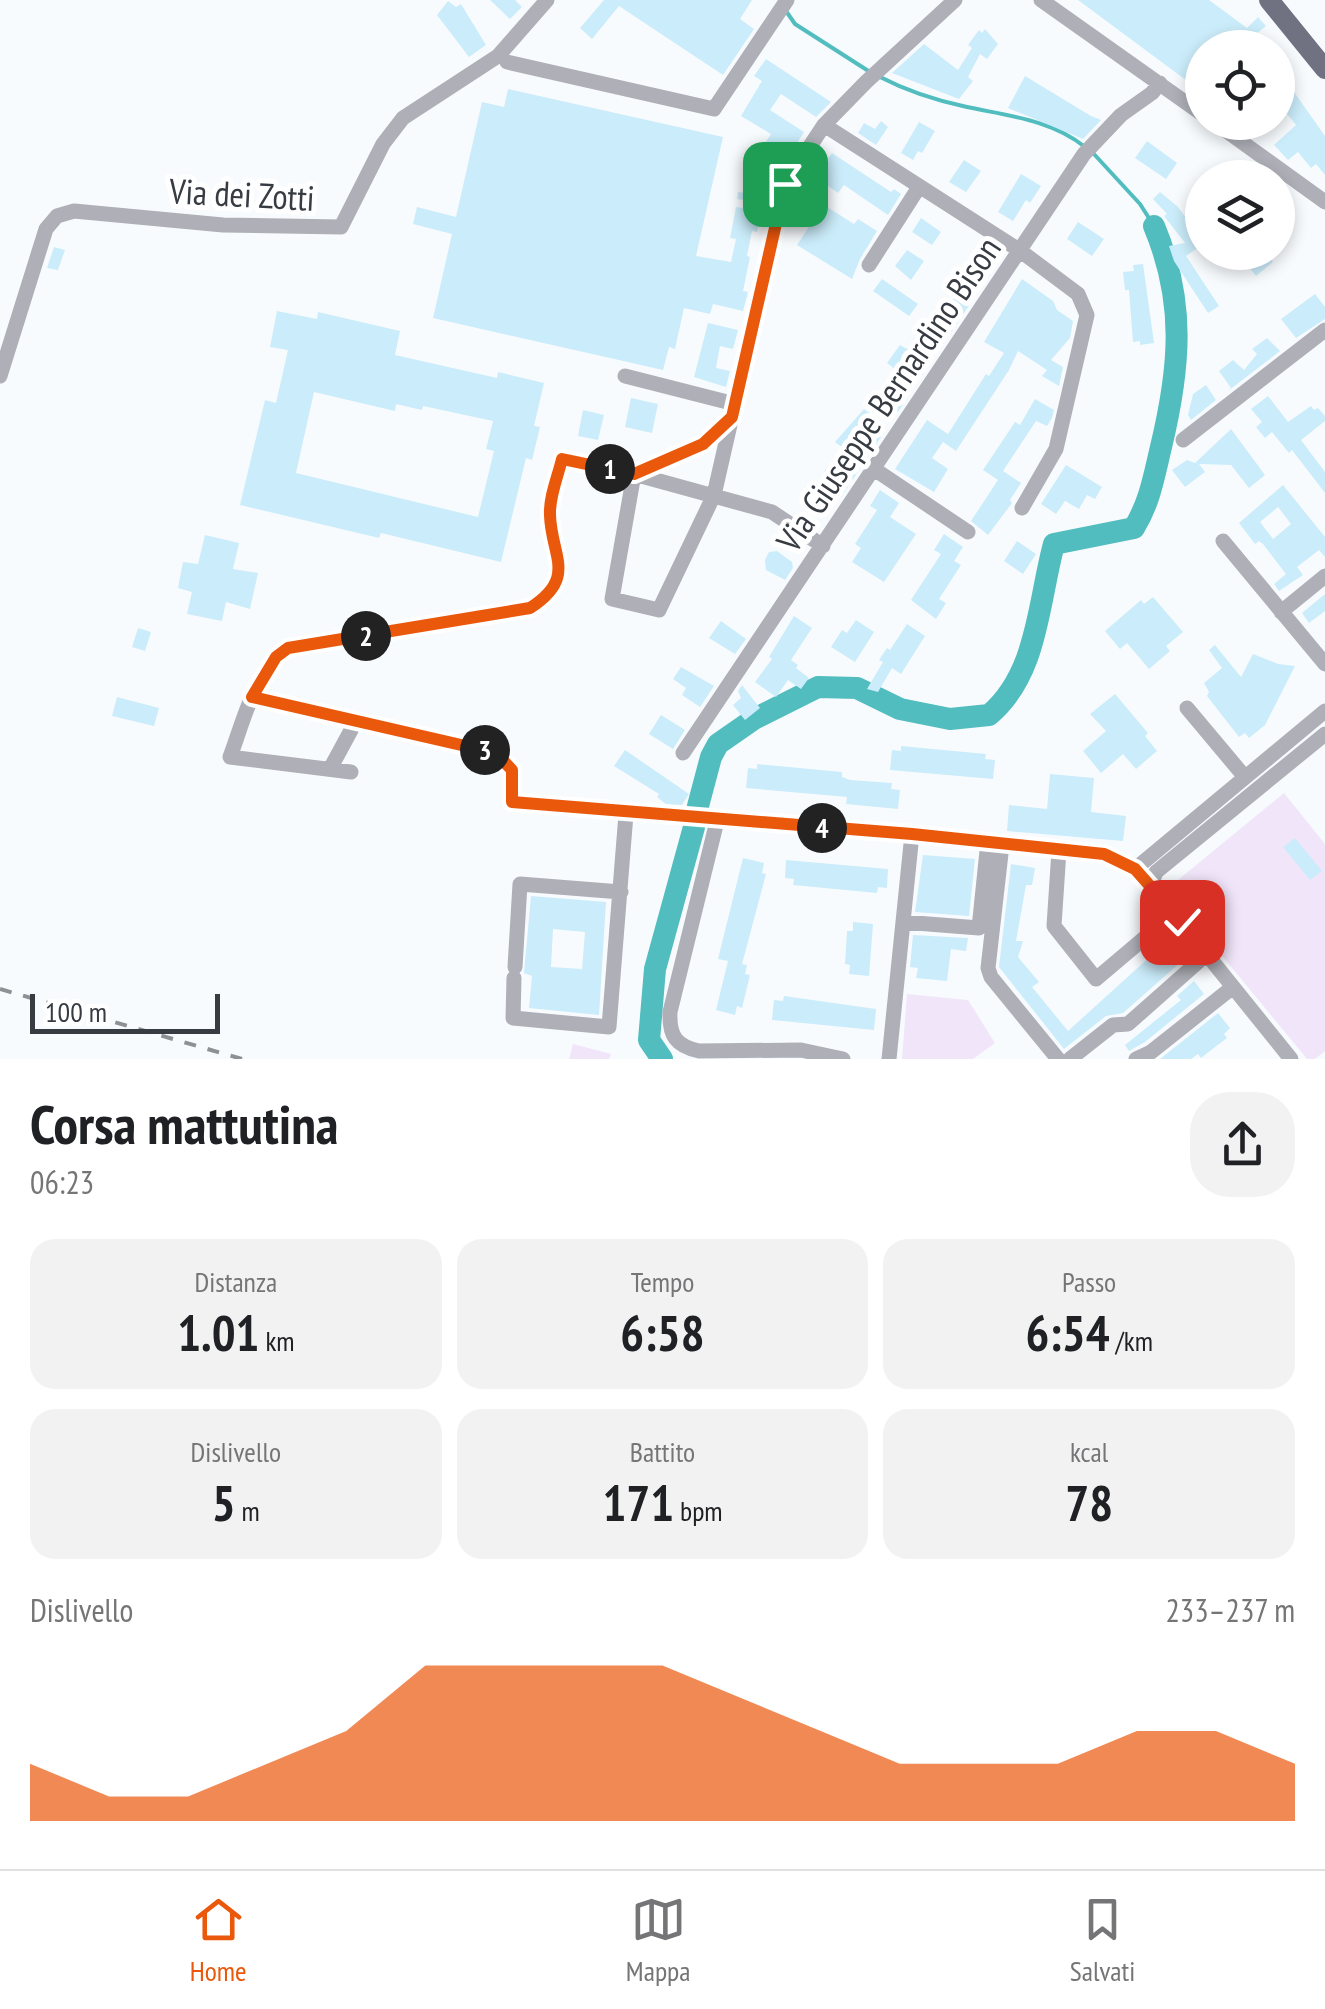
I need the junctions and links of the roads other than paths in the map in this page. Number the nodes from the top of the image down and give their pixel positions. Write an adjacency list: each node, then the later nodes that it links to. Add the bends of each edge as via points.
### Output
1 (548, 0): 17 (street, Via dei Zotti, via 498,56 402,118 341,227 223,225 74,211 57,216 46,228)
2 (788, 0): 6 (street, via 714,109)
3 (955, 0): 10 (street)
4 (1040, 0): 8 (street)
5 (1268, 0): 7 (main road)
6 (506, 62)
7 (1325, 68)
8 (1160, 83): 9 (street); 14 (street, Via Giuseppe Bernardino Bison, via 1090,149)
9 (1185, 101)
10 (824, 125): 12 (street); 19 (street, via 785,184)
11 (1239, 140): 13 (street)
12 (919, 186): 14 (street); 15 (street)
13 (1325, 202)
14 (1019, 250): 21 (street, Via Giuseppe Bernardino Bison); 24 (street, via 1078,294 1086,315 1056,449)
15 (869, 265)
16 (1325, 330): 20 (street)
17 (0, 376)
18 (624, 376): 19 (street)
19 (733, 410): 22 (street, via 703,444); 23 (street)
20 (1183, 440)
21 (874, 470): 25 (street); 27 (street, Via Giuseppe Bernardino Bison)
22 (634, 474): 23 (street); 23 (street, via 612,599 659,610); 31 (street, via 562,459 550,514 559,569 544,599 530,608 288,648)
23 (714, 495): 27 (street, via 772,512)
24 (1022, 508)
25 (968, 532)
26 (1223, 541): 29 (street)
27 (823, 546): 36 (street, Via Giuseppe Bernardino Bison)
28 (1325, 576): 29 (street)
29 (1281, 612): 30 (street)
30 (1325, 664)
31 (252, 697): 34 (street); 37 (street, via 230,757)
32 (1187, 708): 39 (street)
33 (1325, 711): 39 (street)
34 (356, 721): 37 (street); 40 (street, via 496,753 512,770 512,802)
35 (1325, 734): 46 (street, via 1156,872)
36 (683, 753)
37 (330, 769): 38 (street)
38 (351, 772)
39 (1244, 776): 45 (street)
40 (626, 814): 41 (street); 47 (street)
41 (716, 821): 42 (street); 52 (street, via 670,1012 674,1040 699,1051 802,1050)
42 (912, 834): 43 (street); 49 (street)
43 (995, 843): 44 (street); 49 (street, via 979,928); 54 (street, via 988,968)
44 (1060, 850): 45 (street, via 1104,854); 48 (street, via 1054,926 1096,979)
45 (1135, 869): 46 (street)
46 (1150, 884): 48 (street)
47 (620, 892): 47 (street, via 610,1027 512,1018 520,884)
48 (1174, 913): 50 (street)
49 (903, 922): 53 (street)
50 (1207, 954): 51 (street); 55 (street, via 1128,1024 1113,1025)
51 (1233, 988): 56 (street); 57 (street)
52 (843, 1059)
53 (889, 1059)
54 (1058, 1059)
55 (1070, 1059)
56 (1136, 1059)
57 (1290, 1059)

